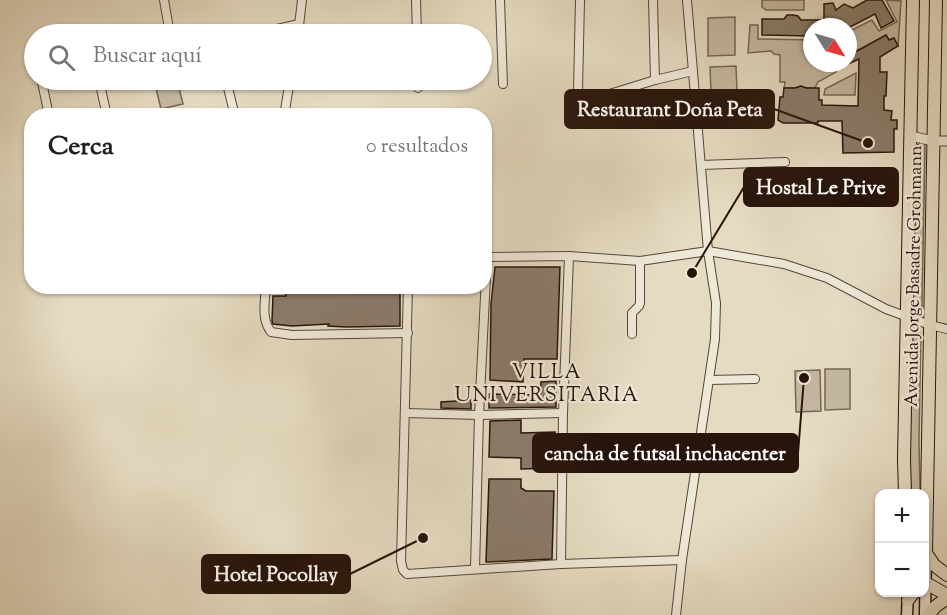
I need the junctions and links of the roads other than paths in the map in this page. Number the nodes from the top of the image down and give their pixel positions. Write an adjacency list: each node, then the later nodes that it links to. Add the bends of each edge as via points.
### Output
1 (164, 0): 10 (street)
2 (302, 0): 11 (street)
3 (416, 0): 12 (street)
4 (500, 0): 15 (street)
5 (580, 0): 14 (street, via 580,95 590,100)
6 (653, 0): 14 (street)
7 (687, 0): 13 (street)
8 (913, 0): 24 (highway, Avenida Jorge Basadre Grohmann)
9 (936, 0): 25 (highway, Avenida Jorge Basadre Grohmann)
10 (168, 24)
11 (299, 24)
12 (417, 24)
13 (693, 71): 14 (street); 28 (street)
14 (656, 80)
15 (503, 84)
16 (44, 90): 20 (street)
17 (101, 90): 21 (street)
18 (228, 90): 22 (street)
19 (288, 90): 23 (street)
20 (47, 108)
21 (105, 108)
22 (232, 108)
23 (285, 108)
24 (911, 136): 25 (street); 36 (highway, Avenida Jorge Basadre Grohmann)
25 (933, 141): 26 (street); 37 (highway, Avenida Jorge Basadre Grohmann)
26 (947, 141)
27 (786, 162): 28 (street)
28 (701, 165): 29 (street)
29 (708, 251): 32 (street); 36 (street, via 784,264); 42 (street, via 716,303)
30 (569, 256): 31 (street); 32 (street); 44 (street)
31 (492, 257)
32 (640, 261): 40 (street, via 640,303 632,313)
33 (266, 294): 39 (street, via 264,319 271,332)
34 (408, 294): 39 (street)
35 (484, 294): 45 (street)
36 (908, 317): 37 (street); 46 (highway, Avenida Jorge Basadre Grohmann)
37 (930, 325): 38 (street); 47 (highway, Avenida Jorge Basadre Grohmann)
38 (947, 329)
39 (408, 333): 43 (street)
40 (632, 334)
41 (755, 379): 42 (street)
42 (709, 380): 49 (street)
43 (405, 413): 45 (street); 51 (street, via 403,570 407,574)
44 (563, 413): 45 (street); 50 (street)
45 (479, 415): 51 (street)
46 (906, 489)
47 (926, 543)
48 (929, 558): 52 (highway)
49 (682, 560): 50 (street); 58 (street)
50 (561, 564): 51 (street)
51 (475, 569)
52 (947, 575): 53 (highway)
53 (929, 582)
54 (929, 586): 57 (highway)
55 (910, 597): 59 (main road)
56 (926, 597): 60 (main road, Avenida Jorge Basadre Grohmann)
57 (947, 597): 60 (highway)
58 (676, 615)
59 (907, 615)
60 (927, 615)

